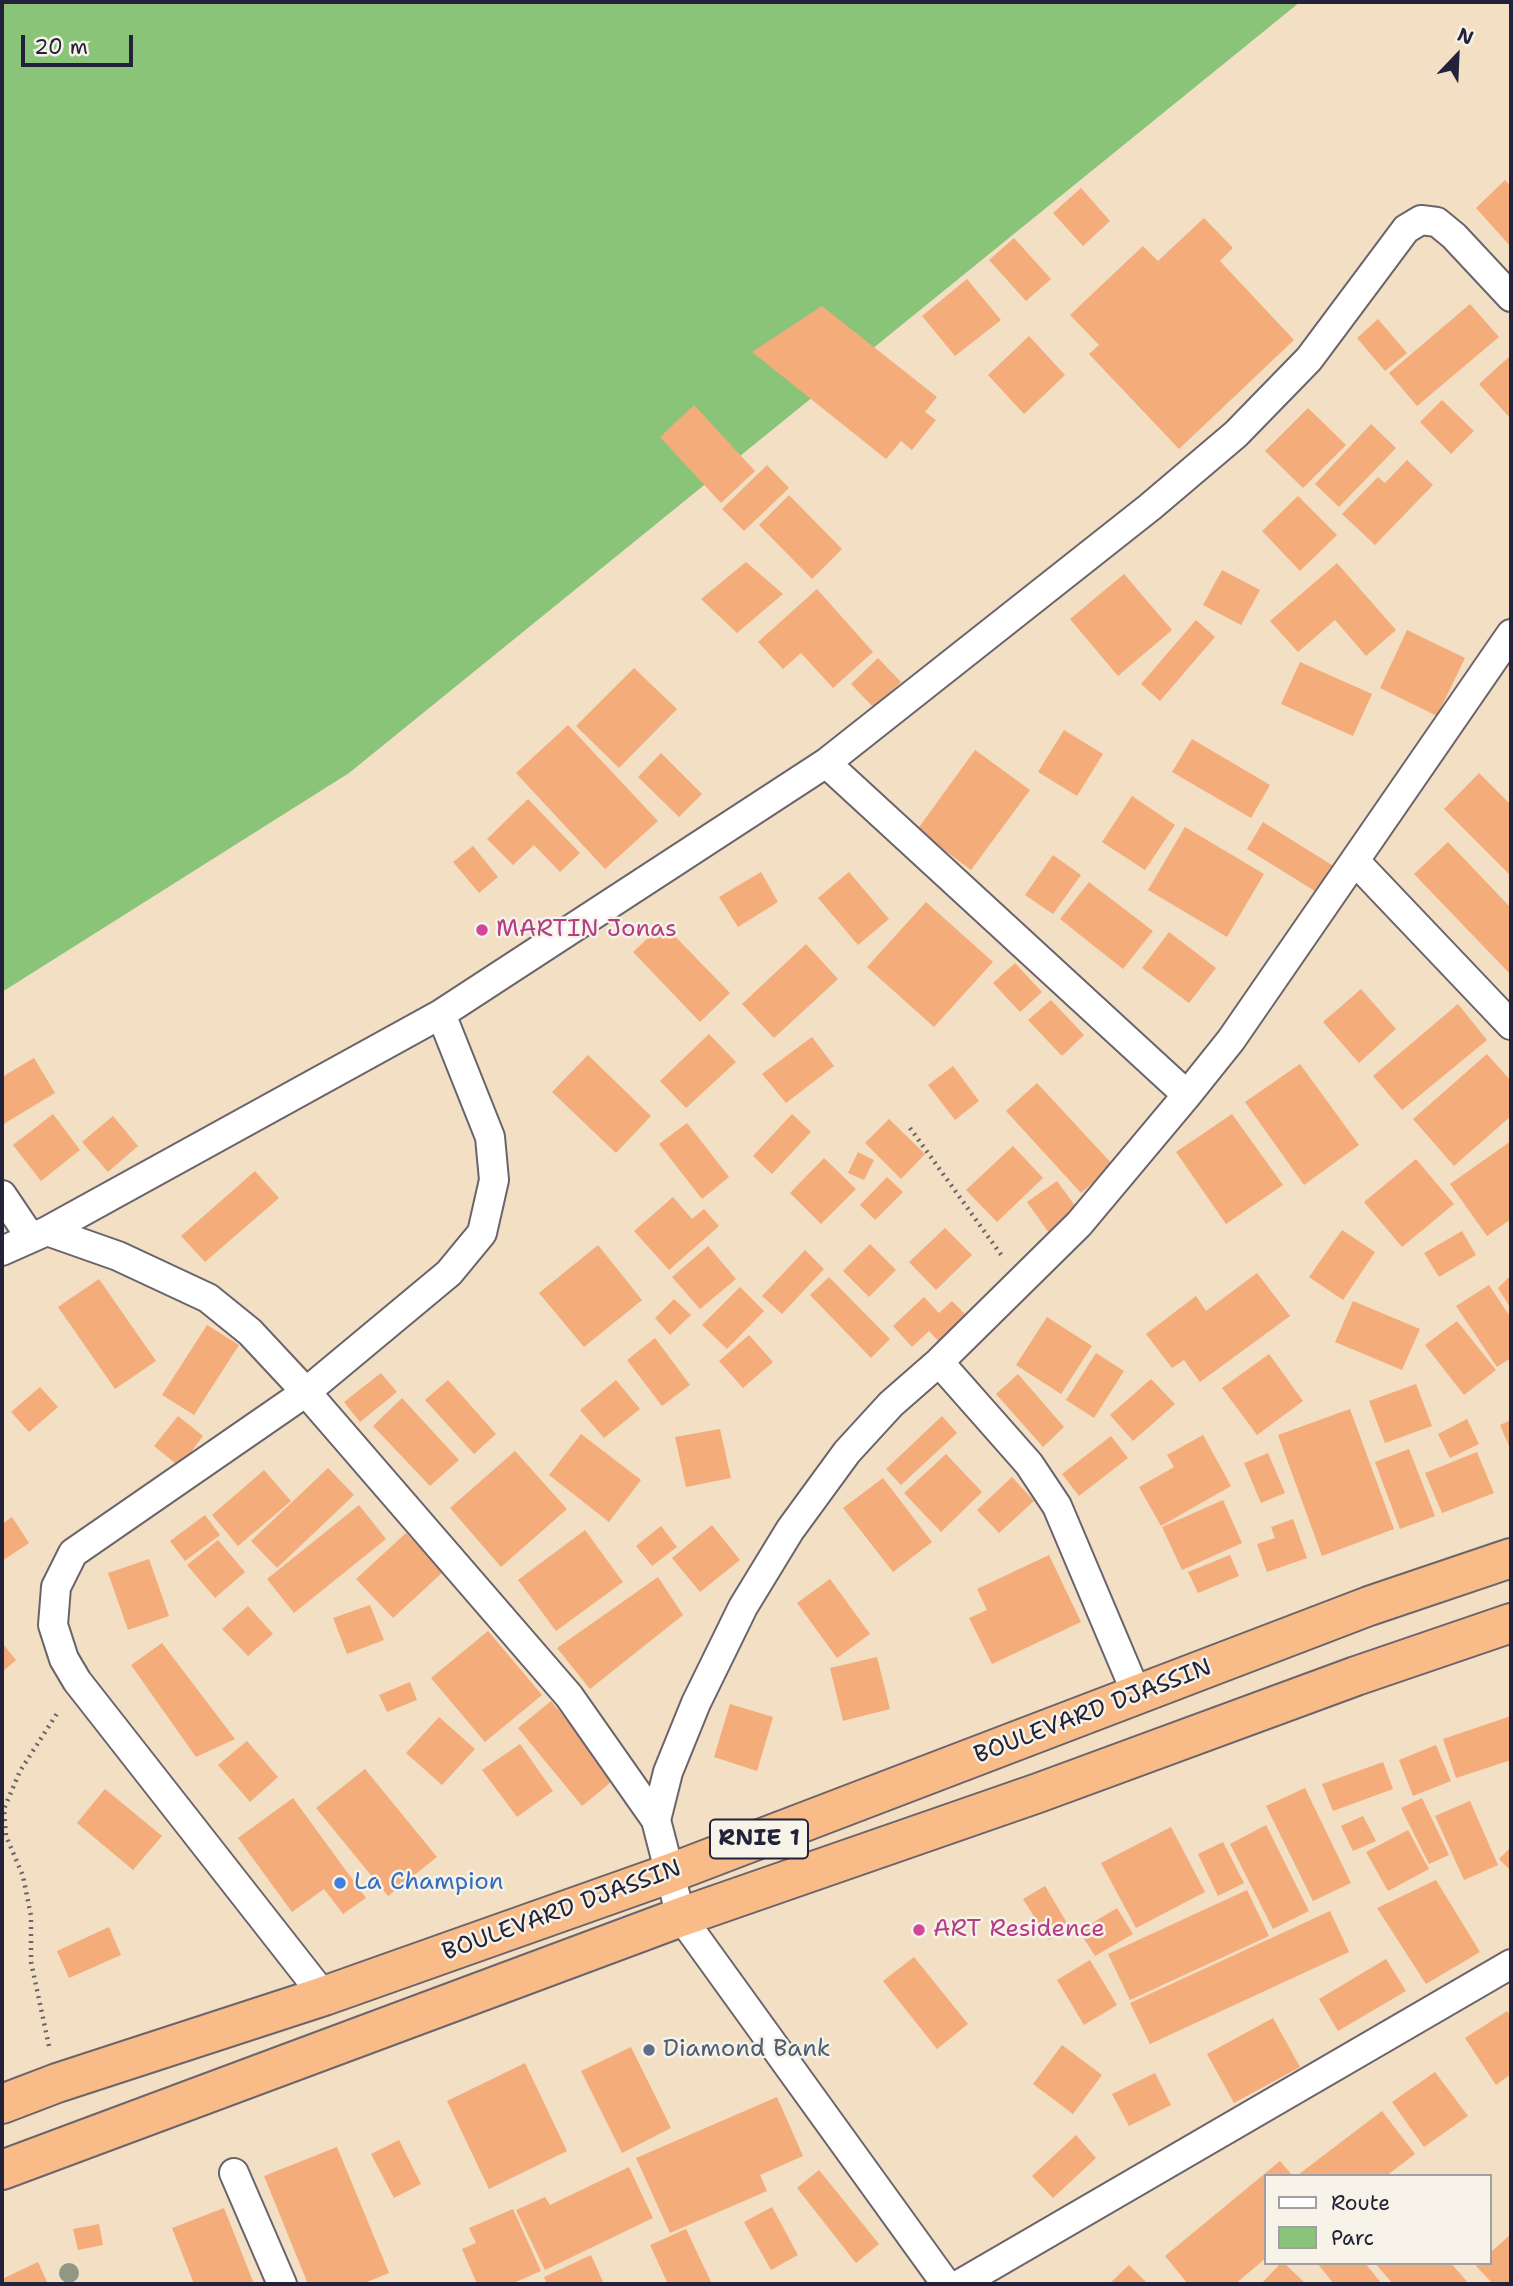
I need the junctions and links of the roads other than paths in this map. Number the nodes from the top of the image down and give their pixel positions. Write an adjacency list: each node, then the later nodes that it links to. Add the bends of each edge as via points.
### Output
1 (1511, 297): 3 (street, via 1437,222 1421,220 1406,229 1309,359 1236,435)
2 (1511, 634): 4 (street)
3 (826, 763): 5 (street); 7 (street)
4 (1355, 861): 6 (street); 7 (street, via 1231,1040)
5 (441, 1014): 9 (street); 12 (street, via 489,1137 494,1180 482,1233 449,1273)
6 (1511, 1025)
7 (1187, 1095): 11 (street, via 1079,1224)
8 (2, 1195): 9 (street)
9 (39, 1234): 10 (street); 12 (street, via 118,1256 208,1298 250,1332)
10 (2, 1251)
11 (939, 1362): 15 (street, via 1029,1464 1057,1506); 16 (street, via 891,1404 847,1452 790,1530 743,1607 696,1703 668,1772)
12 (306, 1392): 16 (street, via 569,1696); 20 (street, via 73,1553 56,1587 53,1625 77,1681)
13 (1511, 1558): 15 (highway, BOULEVARD DJASSIN / RNIE 1, via 1369,1606)
14 (1511, 1623): 18 (highway, BOULEVARD DJASSIN / RNIE 1)
15 (1137, 1695): 17 (highway, BOULEVARD DJASSIN / RNIE 1)
16 (656, 1820): 17 (street)
17 (668, 1874): 18 (street); 20 (highway, BOULEVARD DJASSIN / RNIE 1)
18 (681, 1917): 22 (highway, BOULEVARD DJASSIN / RNIE 1); 25 (street)
19 (1511, 1964): 26 (street)
20 (324, 1996): 21 (highway, BOULEVARD DJASSIN / RNIE 1, via 57,2082)
21 (2, 2105)
22 (2, 2170)
23 (234, 2173): 24 (street)
24 (282, 2284)
25 (946, 2284)
26 (960, 2284)

